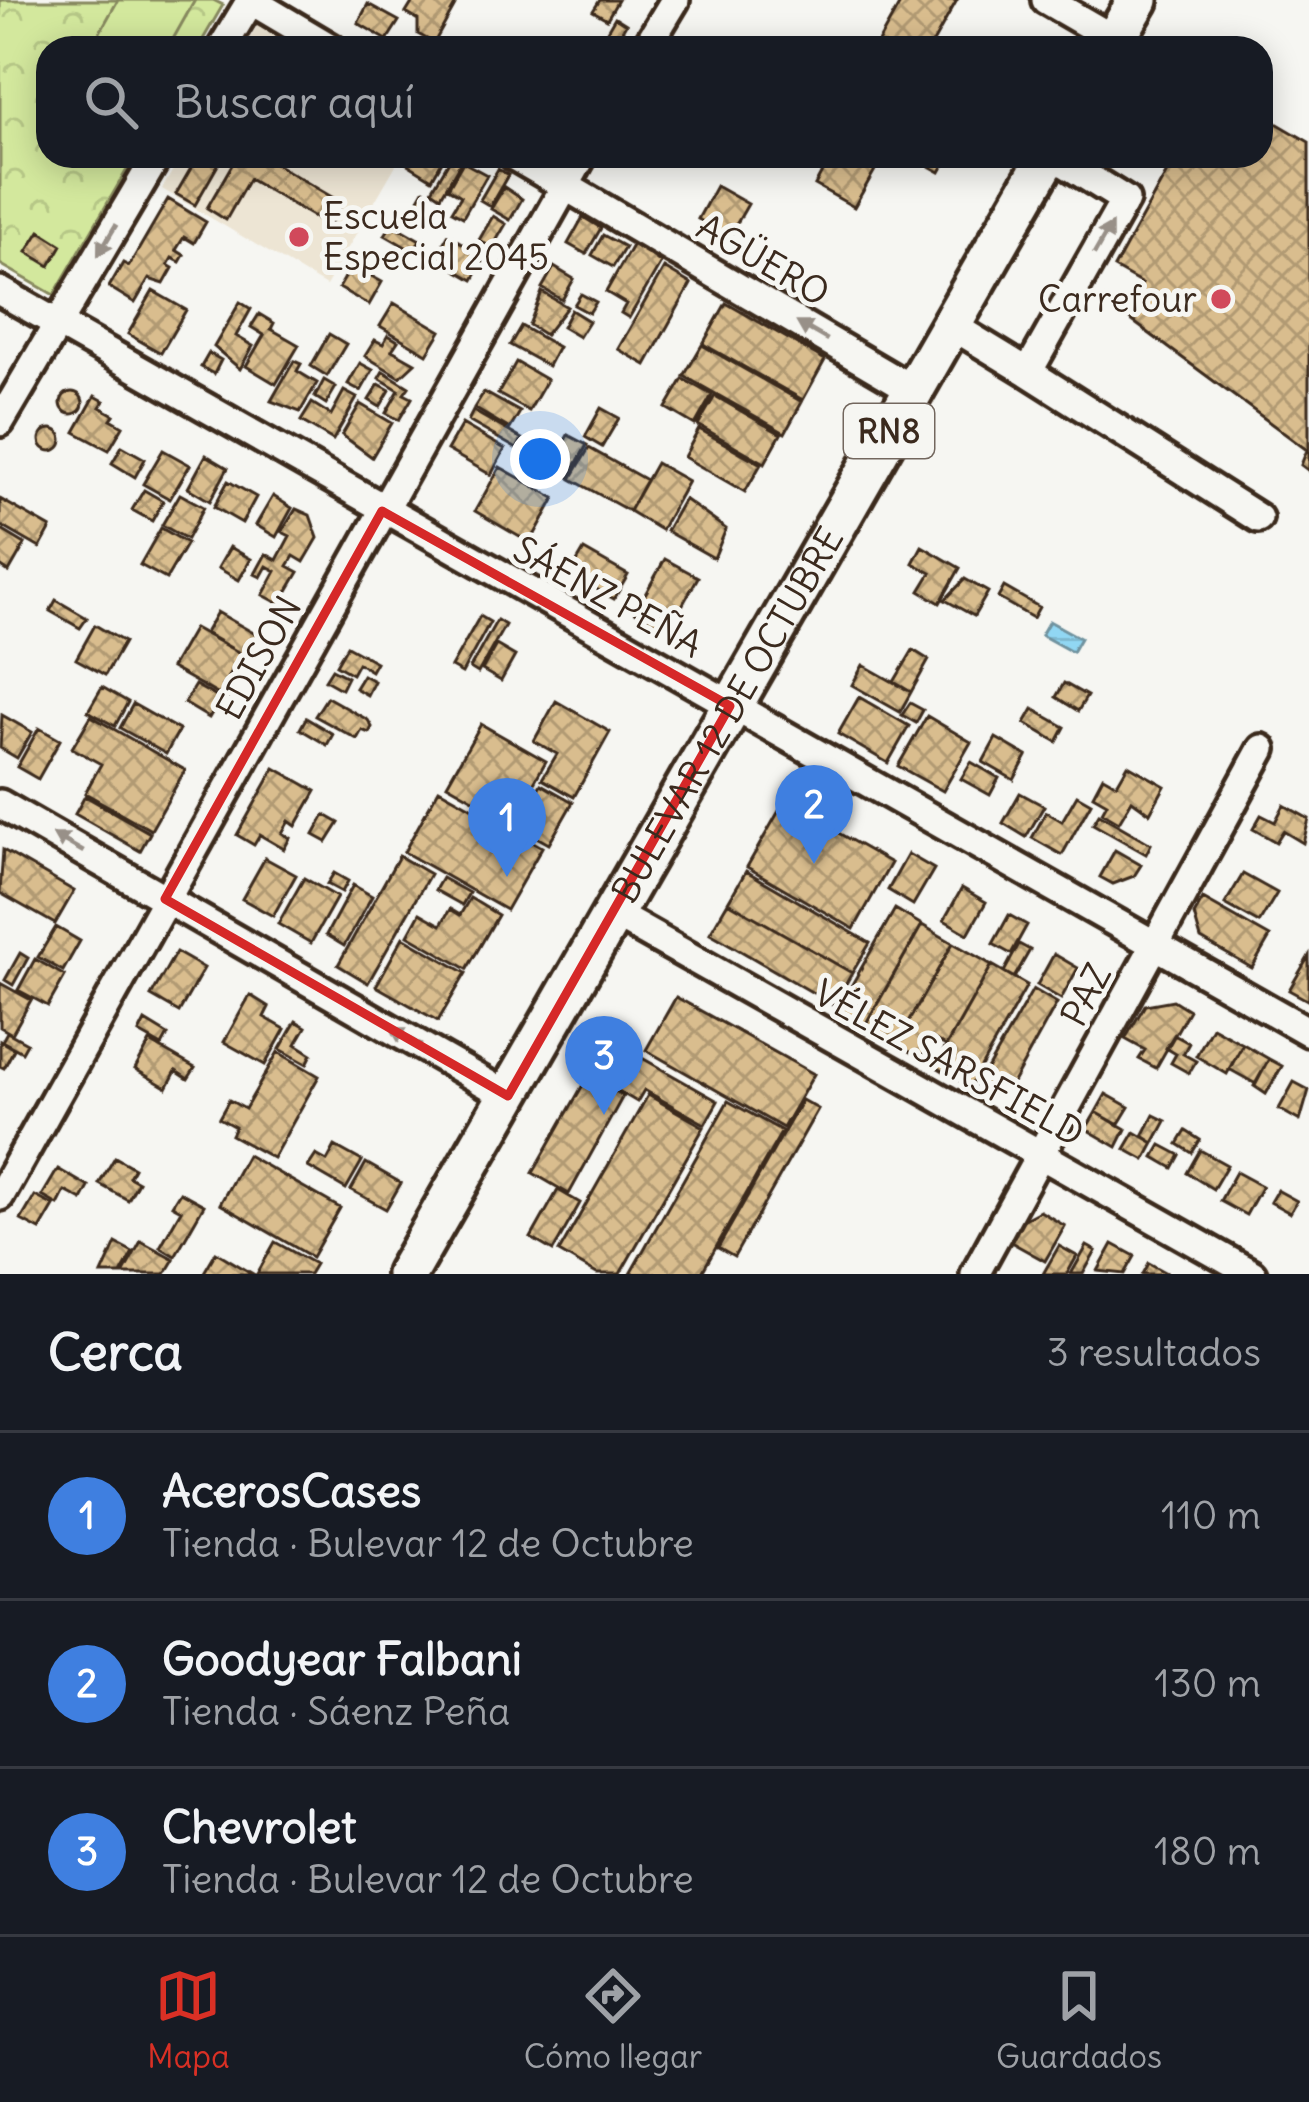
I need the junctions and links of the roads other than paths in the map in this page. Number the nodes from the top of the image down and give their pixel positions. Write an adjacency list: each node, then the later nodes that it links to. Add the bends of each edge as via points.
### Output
1 (250, 0): 5 (street); 6 (street)
2 (675, 0): 7 (street)
3 (1046, 0): 8 (street)
4 (1138, 0): 9 (highway)
5 (229, 36)
6 (311, 36)
7 (653, 36)
8 (1101, 36)
9 (1118, 36)
10 (150, 168): 17 (street, one-way to 17)
11 (535, 168): 15 (street, AGÜERO)
12 (575, 168): 15 (street, EDISON)
13 (1044, 168): 18 (highway, BULEVAR 12 DE OCTUBRE / RN8)
14 (1071, 168): 19 (street, one-way to 14, via 1125,200)
15 (564, 185): 20 (street, AGÜERO, one-way to 15); 22 (street, EDISON)
16 (0, 291): 17 (street, SÁENZ PEÑA)
17 (56, 323): 21 (street); 22 (street, SÁENZ PEÑA)
18 (950, 325): 19 (street); 20 (highway, BULEVAR 12 DE OCTUBRE / RN8)
19 (1028, 372): 23 (street)
20 (913, 390): 24 (highway, BULEVAR 12 DE OCTUBRE / RN8)
21 (0, 422)
22 (382, 511): 24 (street, SÁENZ PEÑA); 27 (street, EDISON)
23 (1258, 518)
24 (730, 706): 28 (highway, BULEVAR 12 DE OCTUBRE / RN8); 29 (street, SÁENZ PEÑA)
25 (1262, 749): 29 (street, PAZ)
26 (0, 804): 27 (street, one-way to 26)
27 (166, 899): 31 (street, one-way to 27); 33 (street, EDISON)
28 (611, 913): 31 (highway, BULEVAR 12 DE OCTUBRE / RN8); 32 (street, VÉLEZ SARSFIELD)
29 (1154, 944): 30 (street, SÁENZ PEÑA); 32 (street, PAZ)
30 (1309, 1032)
31 (508, 1096): 34 (highway, BULEVAR 12 DE OCTUBRE / RN8)
32 (1042, 1157): 35 (street, PAZ); 36 (street, VÉLEZ SARSFIELD)
33 (0, 1196)
34 (416, 1270)
35 (975, 1274)
36 (1252, 1274)

